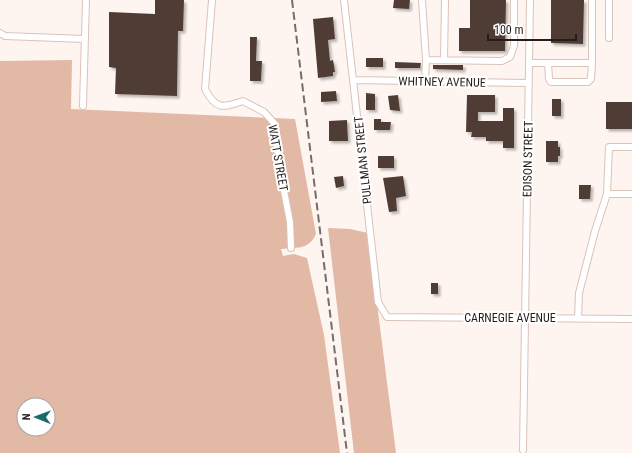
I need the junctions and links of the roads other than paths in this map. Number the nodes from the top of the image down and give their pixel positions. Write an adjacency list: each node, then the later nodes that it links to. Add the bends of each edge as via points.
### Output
1 (86, 0): 12 (street)
2 (212, 0): 25 (street, WATT STREET, via 205,89 212,102 219,106 243,101 264,112 274,123 290,222)
3 (344, 0): 18 (street, PULLMAN STREET)
4 (422, 0): 13 (street)
5 (445, 0): 14 (street)
6 (514, 0): 14 (street, via 514,46 510,57 502,61)
7 (530, 0): 15 (street, EDISON STREET)
8 (592, 0): 17 (street)
9 (609, 0): 11 (street)
10 (0, 33): 12 (street, via 5,36)
11 (609, 38)
12 (85, 40): 21 (street)
13 (426, 60): 14 (street); 19 (street)
14 (444, 60)
15 (529, 63): 16 (street); 20 (street, EDISON STREET)
16 (548, 63): 17 (street); 17 (street, via 551,82 588,82)
17 (592, 64)
18 (354, 80): 19 (street, WHITNEY AVENUE); 26 (street, PULLMAN STREET, via 378,302)
19 (425, 81): 20 (street, WHITNEY AVENUE)
20 (529, 83): 27 (street, EDISON STREET)
21 (83, 106)
22 (632, 148): 23 (street, via 609,148)
23 (607, 194): 24 (street); 28 (street, via 579,294)
24 (632, 194)
25 (291, 248)
26 (387, 317): 27 (street, CARNEGIE AVENUE)
27 (526, 318): 28 (street, CARNEGIE AVENUE); 30 (street, EDISON STREET)
28 (578, 319): 29 (street, CARNEGIE AVENUE)
29 (632, 319)
30 (523, 450)

